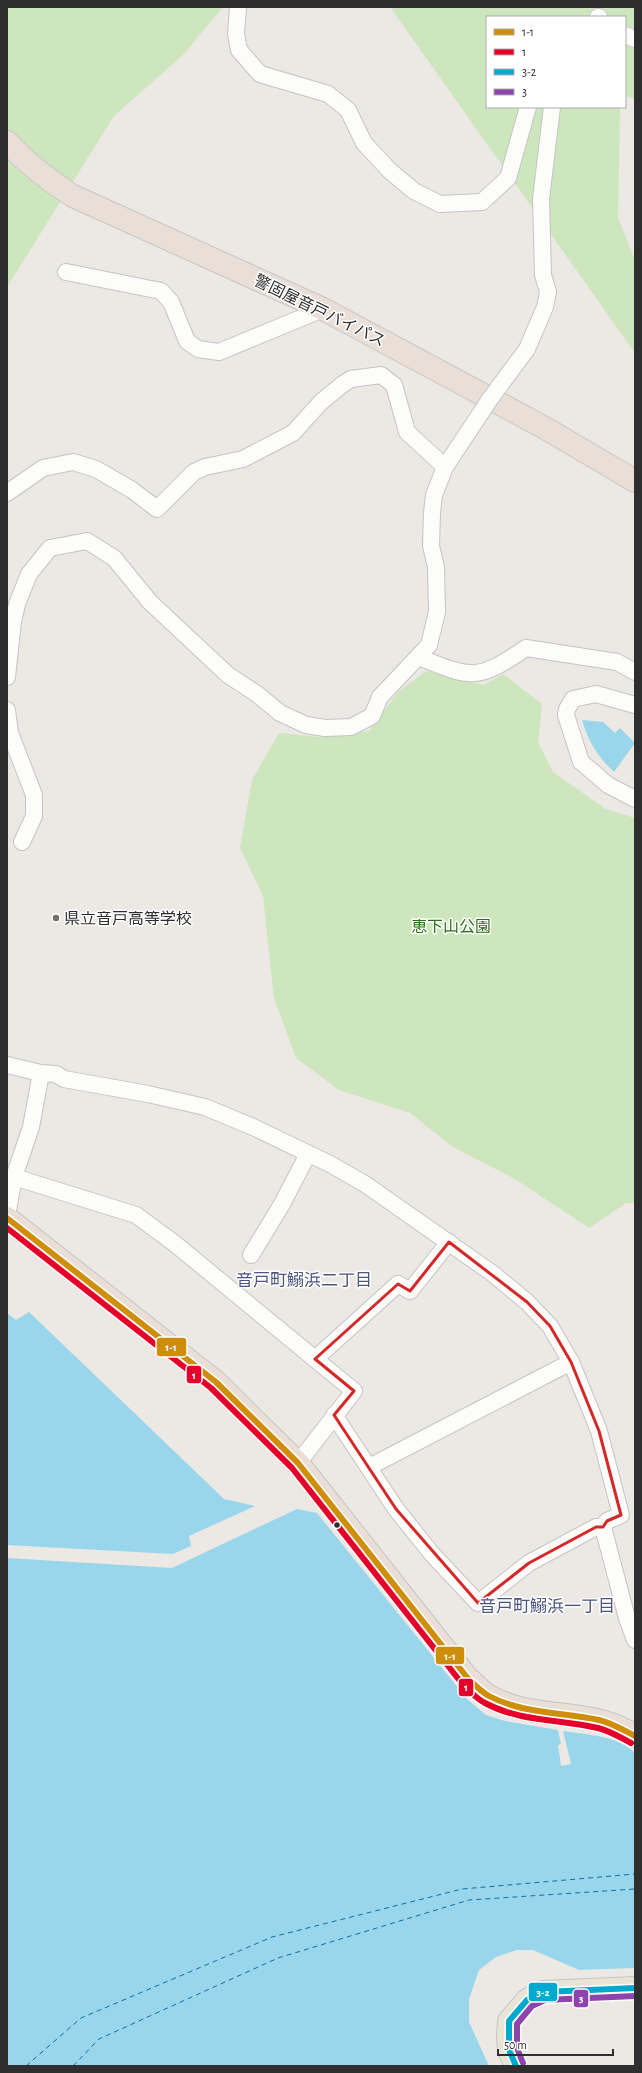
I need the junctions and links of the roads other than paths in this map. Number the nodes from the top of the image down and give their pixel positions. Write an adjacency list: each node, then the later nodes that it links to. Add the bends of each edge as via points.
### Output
1 (238, 7): 2 (street, via 236,34 239,50 260,74 328,94 348,110 364,143 390,171 414,191 440,204 482,202 508,178)
2 (528, 108)
3 (552, 108): 7 (street, bridge, via 541,198 543,275 548,292 545,307 527,350 490,399)
4 (7, 142): 6 (highway, 警固屋音戸バイパス, via 23,160 73,196)
5 (66, 272): 6 (street, via 161,291 172,302 187,341 198,349 218,352)
6 (323, 309): 8 (highway, 警固屋音戸バイパス, via 512,409)
7 (449, 461): 9 (street, via 407,432 394,385 380,375 351,379 321,402 293,432 244,459 205,467 194,472 157,509 132,490 96,469 73,462 43,468); 10 (street, via 434,495 432,514 431,546 436,567 437,612 429,645)
8 (635, 480)
9 (7, 493)
10 (418, 657): 11 (street, via 458,673 477,674 498,666 526,648 617,662); 12 (street, via 380,697 372,716 351,726 325,728 306,724 280,713 228,675 150,602 114,558 87,541 50,548 29,574 13,622)
11 (635, 672)
12 (7, 677)
13 (635, 705): 15 (street, via 596,694 573,699 566,715 581,762 608,785)
14 (7, 710): 16 (street, via 10,733 34,795 34,816)
15 (635, 799)
16 (22, 842)
17 (7, 1064): 18 (street)
18 (41, 1073): 19 (street, via 56,1074 64,1079 156,1095 205,1107); 20 (street, via 30,1127)
19 (308, 1154): 22 (street, via 365,1184); 23 (street)
20 (14, 1177): 21 (street); 24 (street, via 136,1215 174,1243)
21 (7, 1217): 27 (highway, via 216,1382)
22 (449, 1242): 24 (street, via 410,1291 398,1284); 25 (street, via 527,1302 550,1326)
23 (251, 1255)
24 (315, 1359): 26 (street, via 354,1391)
25 (571, 1362): 28 (street); 29 (street, via 598,1431 622,1515 607,1521)
26 (334, 1415): 27 (street); 28 (street)
27 (298, 1463): 31 (highway, via 466,1676 488,1696 526,1708 610,1722)
28 (368, 1467): 29 (street, via 396,1509 432,1554 478,1603 529,1563 596,1527)
29 (604, 1527): 30 (street)
30 (635, 1640)
31 (635, 1736)
32 (635, 1988): 33 (main road, via 543,1992 527,2000 509,2021 510,2050)
33 (516, 2066)

